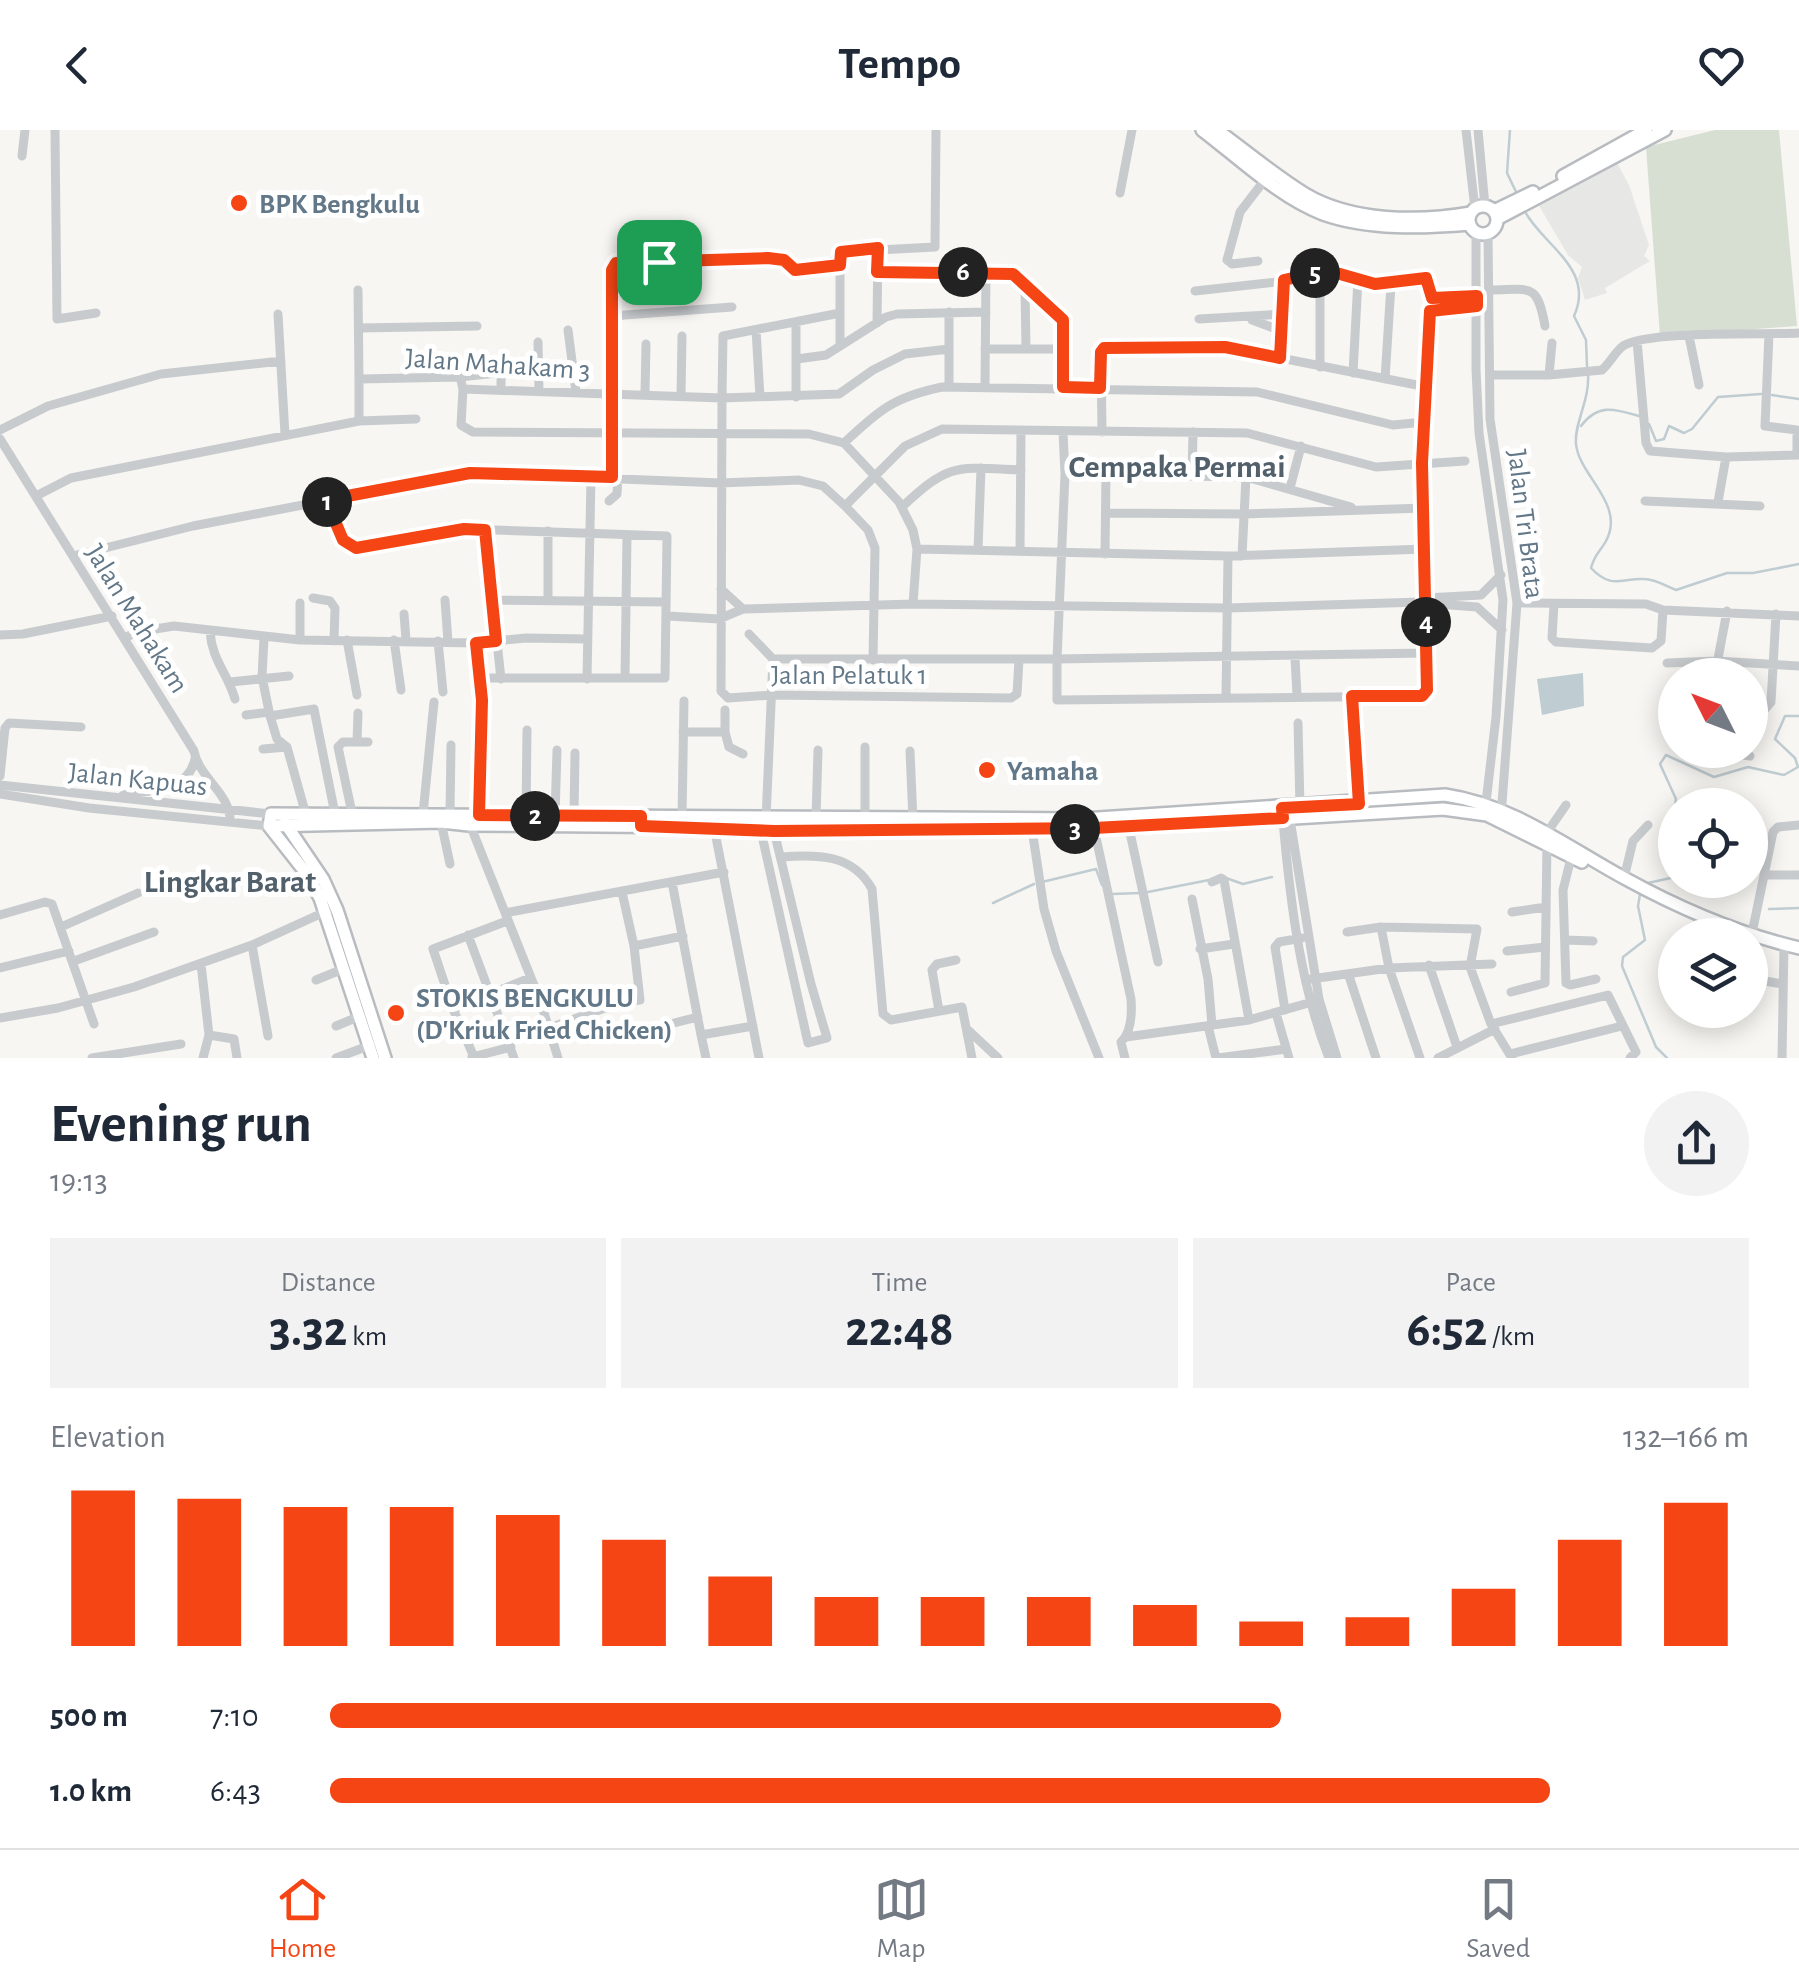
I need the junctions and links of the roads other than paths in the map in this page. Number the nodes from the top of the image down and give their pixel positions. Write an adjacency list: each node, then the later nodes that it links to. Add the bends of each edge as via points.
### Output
1 (25, 130): 11 (street)
2 (55, 130): 37 (street, via 57,319)
3 (936, 130): 16 (street, via 935,247)
4 (1132, 130): 14 (street)
5 (1202, 130): 13 (main road)
6 (1217, 130): 13 (main road)
7 (1466, 130): 15 (street)
8 (1478, 130): 15 (street)
9 (1646, 130): 12 (main road)
10 (1665, 130): 12 (main road)
11 (22, 156)
12 (1606, 157): 15 (main road)
13 (1269, 175): 15 (main road, via 1360,214); 17 (street, via 1240,212 1227,260)
14 (1120, 193)
15 (1482, 218): 28 (street, Jalan Tri Brata); 30 (street, Jalan Tri Brata)
16 (878, 248): 18 (street, via 841,252); 19 (street)
17 (1258, 261)
18 (840, 265): 34 (street); 40 (street, via 792,270 784,260 768,258 616,263)
19 (877, 272): 20 (street); 44 (street)
20 (986, 272): 25 (street, via 1013,274); 36 (street)
21 (1320, 272): 22 (street); 23 (street); 67 (street)
22 (1358, 279): 24 (street); 68 (street)
23 (1284, 280): 27 (street); 39 (street)
24 (1391, 285): 29 (street, via 1426,278); 73 (street)
25 (1025, 286): 62 (street, via 1060,316); 63 (street)
26 (358, 290): 47 (street)
27 (1195, 290)
28 (1489, 290): 31 (street, Jalan Tri Brata); 46 (street, via 1535,294)
29 (1432, 298): 30 (street); 33 (street)
30 (1477, 301): 31 (street); 33 (street); 132 (street, Jalan Tri Brata, via 1479,434)
31 (1489, 306): 69 (street, Jalan Tri Brata)
32 (732, 307): 40 (street)
33 (1430, 311): 78 (street)
34 (840, 312): 43 (street); 59 (street)
35 (949, 312): 36 (street); 44 (street, via 898,314); 60 (street)
36 (986, 312): 61 (street)
37 (96, 313)
38 (278, 314): 66 (street)
39 (1283, 314): 41 (street); 50 (street)
40 (612, 316): 84 (street)
41 (1249, 318): 42 (street); 50 (street)
42 (1200, 319)
43 (796, 322): 49 (street); 65 (street)
44 (877, 323): 59 (street)
45 (476, 326): 47 (street)
46 (1545, 326)
47 (359, 328): 72 (street)
48 (568, 330): 83 (street)
49 (756, 330): 87 (street, via 723,336); 88 (street)
50 (1282, 330): 64 (street)
51 (1799, 332): 52 (street)
52 (1769, 334): 54 (street); 104 (street, via 1765,426 1797,430)
53 (682, 336): 86 (street)
54 (1689, 336): 55 (street); 74 (street)
55 (1637, 340): 70 (street, via 1602,370); 105 (street, via 1648,448)
56 (538, 342): 82 (street)
57 (1552, 342): 70 (street)
58 (646, 344): 85 (street)
59 (840, 344): 65 (street, via 826,355)
60 (950, 348): 75 (street); 89 (street, Jalan Mahakam 3, via 904,354 839,394)
61 (985, 349): 63 (street); 76 (street)
62 (1063, 349): 63 (street); 77 (street)
63 (1026, 350)
64 (1280, 358): 67 (street); 79 (street, via 1225,347 1104,348)
65 (797, 359): 89 (street)
66 (281, 361): 93 (street, via 161,374 48,406); 100 (street)
67 (1320, 367): 68 (street)
68 (1353, 373): 73 (street)
69 (1490, 375): 70 (street); 131 (street, Jalan Tri Brata)
70 (1549, 375)
71 (460, 377): 72 (street, Jalan Mahakam 3); 80 (street, Jalan Mahakam 3); 81 (street, via 497,373)
72 (360, 380): 91 (street)
73 (1385, 380): 78 (street)
74 (1699, 385)
75 (948, 387): 76 (street); 102 (street, via 910,394 880,409)
76 (985, 387): 77 (street)
77 (1063, 387): 79 (street)
78 (1426, 387): 92 (street)
79 (1100, 388): 92 (street, via 1257,392 1392,425); 97 (street)
80 (463, 389): 81 (street, Jalan Mahakam 3); 95 (street, via 466,430)
81 (501, 390): 82 (street, Jalan Mahakam 3)
82 (539, 392): 83 (street, Jalan Mahakam 3)
83 (576, 392): 84 (street, Jalan Mahakam 3)
84 (612, 393): 85 (street, Jalan Mahakam 3); 95 (street)
85 (645, 394): 86 (street, Jalan Mahakam 3)
86 (681, 395): 87 (street, Jalan Mahakam 3)
87 (722, 398): 88 (street, Jalan Mahakam 3); 99 (street)
88 (760, 398): 89 (street, Jalan Mahakam 3)
89 (796, 398)
90 (416, 418): 91 (street)
91 (359, 421): 100 (street)
92 (1424, 422): 107 (street)
93 (0, 430)
94 (1021, 431): 96 (street); 109 (street); 115 (street, via 942,429 904,446)
95 (610, 432): 99 (street); 114 (street)
96 (1063, 432): 97 (street); 110 (street)
97 (1102, 432): 98 (street)
98 (1193, 432): 103 (street, via 1257,434); 112 (street)
99 (723, 434): 102 (street, via 809,434); 117 (street)
100 (285, 435): 119 (street, via 71,478)
101 (0, 439): 119 (street, Jalan Mahakam)
102 (844, 443): 115 (street)
103 (1301, 446): 107 (street, via 1376,466); 118 (street)
104 (1798, 455): 105 (street)
105 (1726, 457): 123 (street)
106 (1465, 461): 107 (street)
107 (1422, 463): 127 (street)
108 (981, 468): 109 (street); 126 (street, via 949,470); 139 (street)
109 (1020, 470): 140 (street)
110 (1065, 474): 111 (street); 141 (street)
111 (1106, 474): 112 (street); 129 (street)
112 (1192, 476): 116 (street)
113 (591, 477): 114 (street); 120 (street, via 470,473); 135 (street)
114 (615, 477): 117 (street); 121 (street, via 617,494)
115 (873, 477): 124 (street); 126 (street)
116 (1246, 477): 118 (street); 130 (street)
117 (720, 484): 124 (street, via 813,481); 147 (street)
118 (1290, 488): 128 (street)
119 (36, 496): 143 (street, Jalan Mahakam)
120 (326, 500): 133 (street, via 343,540 356,548); 143 (street)
121 (609, 500)
122 (1645, 502): 123 (street)
123 (1718, 502): 125 (street)
124 (845, 506): 160 (street, via 874,539)
125 (1760, 506)
126 (902, 507): 138 (street)
127 (1424, 508): 128 (street); 137 (street)
128 (1358, 509): 130 (street)
129 (1106, 513): 130 (street); 142 (street)
130 (1244, 514): 145 (street)
131 (1506, 520): 132 (street); 156 (street, Jalan Tri Brata)
132 (1494, 521): 146 (street, Jalan Tri Brata)
133 (485, 530): 134 (street); 152 (street)
134 (548, 530): 135 (street); 149 (street)
135 (588, 532): 136 (street); 150 (street)
136 (627, 535): 153 (street); 154 (street, via 666,536)
137 (1425, 548): 145 (street); 155 (street)
138 (917, 549): 139 (street); 158 (street)
139 (978, 550): 140 (street)
140 (1020, 551): 141 (street)
141 (1061, 554): 142 (street); 161 (street)
142 (1105, 554): 144 (street)
143 (73, 556): 168 (street, Jalan Mahakam)
144 (1228, 556): 145 (street); 163 (street)
145 (1242, 556)
146 (1501, 575): 155 (street, via 1481,595); 172 (street, Jalan Tri Brata)
147 (721, 589): 162 (street); 171 (street)
148 (313, 598): 182 (street, via 335,608)
149 (548, 599): 150 (street); 152 (street)
150 (587, 599): 153 (street); 178 (street)
151 (445, 600): 183 (street)
152 (491, 600): 184 (street)
153 (626, 602): 154 (street); 200 (street)
154 (665, 602): 169 (street)
155 (1424, 602): 163 (street); 172 (street, via 1477,607); 186 (street)
156 (1517, 602): 159 (street); 205 (street, Jalan Tri Brata)
157 (300, 603): 179 (street)
158 (912, 604): 160 (street); 161 (street)
159 (1554, 604): 164 (street, via 1646,604); 164 (street, via 1556,642 1652,648 1661,641)
160 (874, 605): 162 (street); 192 (street)
161 (1060, 606): 163 (street); 191 (street)
162 (743, 608): 171 (street)
163 (1228, 608): 187 (street)
164 (1663, 610): 165 (street)
165 (1728, 611): 167 (street); 189 (street)
166 (404, 614): 181 (street)
167 (1776, 614): 170 (street); 195 (street)
168 (112, 616): 175 (street); 176 (street, Jalan Mahakam)
169 (668, 616): 171 (street); 200 (street, via 667,676)
170 (1799, 616)
171 (720, 619): 209 (street, Jalan Pelatuk 1, via 720,691 728,698)
172 (1503, 630): 204 (street, Jalan Tri Brata)
173 (210, 632): 176 (street, via 174,626); 177 (street); 203 (street, via 217,666)
174 (749, 634): 190 (street)
175 (0, 635)
176 (125, 638): 235 (street, Jalan Mahakam)
177 (264, 638): 179 (street); 198 (street)
178 (587, 639): 184 (street); 202 (street)
179 (300, 640): 182 (street)
180 (347, 640): 181 (street); 182 (street); 208 (street)
181 (400, 640): 183 (street); 206 (street)
182 (334, 641)
183 (443, 641): 185 (street); 207 (street)
184 (496, 641): 185 (street); 201 (street)
185 (476, 643): 199 (street)
186 (1426, 653): 188 (street); 211 (street, via 1422,696)
187 (1227, 658): 188 (street); 191 (street); 212 (street)
188 (1295, 658): 210 (street)
189 (1717, 658)
190 (773, 659): 192 (street); 209 (street)
191 (1057, 659): 193 (street); 212 (street, via 1057,700)
192 (873, 660): 193 (street)
193 (1019, 660): 209 (street, Jalan Pelatuk 1, via 1017,694 1011,698)
194 (1768, 664): 195 (street)
195 (1771, 664): 196 (street); 216 (street)
196 (1799, 666)
197 (289, 676): 198 (street)
198 (262, 677): 203 (street); 219 (street)
199 (482, 677): 201 (street); 256 (street)
200 (624, 678): 202 (street)
201 (501, 679): 202 (street)
202 (587, 679)
203 (230, 682): 213 (street)
204 (1498, 688): 205 (street); 243 (street, Jalan Tri Brata)
205 (1510, 689): 249 (street, Jalan Tri Brata)
206 (401, 690)
207 (443, 692)
208 (357, 695)
209 (772, 695): 266 (street)
210 (1297, 695): 211 (street); 212 (street)
211 (1352, 696): 241 (street)
212 (1226, 698)
213 (236, 699)
214 (684, 701): 224 (street)
215 (434, 702): 247 (street)
216 (1768, 706)
217 (725, 710): 225 (street)
218 (358, 713): 245 (street, via 363,742 338,747)
219 (269, 714): 220 (street); 228 (street); 246 (street, via 314,710)
220 (246, 716)
221 (1298, 723): 244 (street)
222 (81, 727): 236 (street, via 9,723)
223 (527, 730): 251 (street)
224 (683, 732): 225 (street); 254 (street)
225 (726, 732): 234 (street, via 729,747)
226 (451, 745): 255 (street)
227 (865, 747): 258 (street)
228 (287, 748): 229 (street); 248 (street)
229 (263, 750)
230 (557, 750): 252 (street)
231 (818, 750): 257 (street)
232 (910, 751): 261 (street)
233 (575, 752): 253 (street)
234 (743, 754)
235 (194, 755): 240 (street, via 191,772 170,787); 250 (street, Jalan Mahakam, via 221,789)
236 (0, 776)
237 (0, 785): 239 (street, Jalan Kapuas)
238 (0, 794): 239 (street, Jalan Kapuas)
239 (38, 795): 240 (street, Jalan Kapuas); 250 (street, Jalan Kapuas)
240 (110, 797): 250 (street, Jalan Kapuas)
241 (1359, 804): 243 (main road, via 1445,796); 244 (main road)
242 (1566, 805): 270 (street)
243 (1486, 808): 244 (main road); 249 (main road)
244 (1288, 812): 261 (main road); 268 (main road); 296 (street)
245 (352, 813): 246 (main road); 247 (main road)
246 (334, 814): 248 (main road)
247 (423, 814): 255 (main road)
248 (306, 815): 260 (main road)
249 (1502, 815): 270 (main road)
250 (231, 816): 259 (street, Jalan Kapuas)
251 (526, 816): 252 (main road); 256 (main road)
252 (555, 816): 253 (main road)
253 (574, 816): 262 (main road)
254 (682, 817): 262 (main road); 266 (main road)
255 (446, 818): 256 (main road); 260 (main road); 273 (street)
256 (472, 818): 262 (main road); 288 (street)
257 (816, 818): 258 (main road); 266 (main road)
258 (865, 819): 261 (main road)
259 (270, 820): 260 (main road); 285 (main road)
260 (285, 820): 285 (main road, via 323,879)
261 (912, 820)
262 (641, 821): 265 (main road)
263 (1799, 825): 274 (street, via 1775,829)
264 (1648, 826): 278 (street, via 1633,840)
265 (714, 827): 266 (main road); 275 (street)
266 (767, 827): 269 (main road); 272 (street); 327 (street)
267 (1094, 828): 268 (main road); 269 (main road); 351 (street, via 1131,999)
268 (1129, 828): 311 (street)
269 (1032, 829): 357 (street, via 1062,970)
270 (1547, 838): 271 (main road); 284 (street)
271 (1572, 853): 278 (main road); 297 (street, via 1564,890)
272 (781, 857): 325 (street); 333 (street, via 836,859 866,878 883,1014 891,1020)
273 (450, 864)
274 (1768, 865)
275 (724, 872): 279 (street); 342 (street)
276 (1768, 875): 277 (street)
277 (1799, 876)
278 (1626, 881): 289 (main road)
279 (672, 882): 281 (street); 295 (street)
280 (1212, 882): 300 (street, via 1224,880)
281 (622, 892): 288 (street); 302 (street)
282 (138, 893): 290 (street)
283 (1192, 899): 306 (street)
284 (1546, 906): 286 (street); 303 (street)
285 (330, 910): 301 (street); 318 (main road); 354 (main road)
286 (1512, 912)
287 (0, 914): 290 (street, via 48,902)
288 (506, 917): 294 (street); 320 (street)
289 (1706, 918)
290 (61, 927): 308 (street)
291 (1382, 927): 293 (street); 316 (street, via 1475,927); 317 (street)
292 (154, 932): 308 (street)
293 (1347, 932)
294 (468, 935): 329 (street); 332 (street, via 432,952)
295 (682, 936): 302 (street); 336 (street)
296 (1304, 937): 321 (street); 334 (street, via 1275,947)
297 (1566, 940): 298 (street); 322 (street, via 1566,983)
298 (1594, 942)
299 (1768, 942): 304 (main road)
300 (1234, 944): 306 (street); 338 (street)
301 (252, 945): 312 (street); 350 (street)
302 (634, 946): 346 (street, via 640,1000)
303 (1545, 946): 307 (street); 328 (street, via 1544,986)
304 (1785, 948): 305 (main road); 309 (main road); 326 (street)
305 (1799, 948)
306 (1200, 949): 343 (street)
307 (1507, 950)
308 (72, 956): 315 (street); 330 (street)
309 (1799, 956)
310 (956, 960): 333 (street, via 932,970)
311 (1158, 962)
312 (200, 964): 330 (street); 348 (street)
313 (1492, 964): 316 (street)
314 (1429, 965): 316 (street); 317 (street); 353 (street)
315 (0, 967)
316 (1470, 967): 344 (street)
317 (1390, 968): 319 (street); 376 (street)
318 (343, 969): 323 (street); 335 (main road)
319 (1349, 976): 321 (street); 375 (street)
320 (530, 978): 329 (street); 346 (street)
321 (1312, 979): 331 (street)
322 (1596, 979)
323 (316, 980)
324 (1768, 981): 326 (street)
325 (810, 984): 327 (street); 327 (street, via 827,1038 808,1043)
326 (1782, 984): 379 (street)
327 (796, 989)
328 (1511, 992)
329 (492, 995): 332 (street); 355 (street)
330 (88, 1000): 337 (street); 340 (street)
331 (1315, 1000): 334 (street); 373 (street); 374 (street)
332 (453, 1009): 360 (street)
333 (939, 1010): 347 (street, via 962,1007)
334 (1280, 1012): 338 (street); 356 (street)
335 (360, 1016): 341 (street); 354 (main road)
336 (698, 1017): 339 (street); 349 (street)
337 (0, 1018)
338 (1249, 1020): 343 (street)
339 (674, 1023)
340 (94, 1024)
341 (336, 1026)
342 (753, 1026): 349 (street); 368 (street)
343 (1210, 1026): 351 (street); 372 (street)
344 (1493, 1026): 345 (street, via 1608,995); 353 (street); 359 (street)
345 (1622, 1026): 359 (street); 378 (street, via 1636,1052)
346 (549, 1028): 366 (street)
347 (968, 1030): 369 (street); 370 (street)
348 (209, 1035): 362 (street); 363 (street, via 234,1039)
349 (701, 1035): 367 (street)
350 (268, 1036)
351 (1123, 1041): 357 (street); 371 (street)
352 (181, 1044): 358 (street)
353 (1458, 1046): 377 (street)
354 (374, 1048): 364 (street); 365 (main road)
355 (513, 1053): 360 (street)
356 (1287, 1053): 372 (street)
357 (1098, 1054)
358 (110, 1056): 361 (street)
359 (1511, 1056)
360 (472, 1057)
361 (92, 1058)
362 (203, 1058)
363 (237, 1058)
364 (336, 1058)
365 (385, 1058)
366 (558, 1058)
367 (706, 1058)
368 (759, 1058)
369 (972, 1058)
370 (998, 1058)
371 (1124, 1058)
372 (1217, 1058)
373 (1329, 1058)
374 (1337, 1058)
375 (1376, 1058)
376 (1420, 1058)
377 (1438, 1058)
378 (1630, 1058)
379 (1782, 1058)

